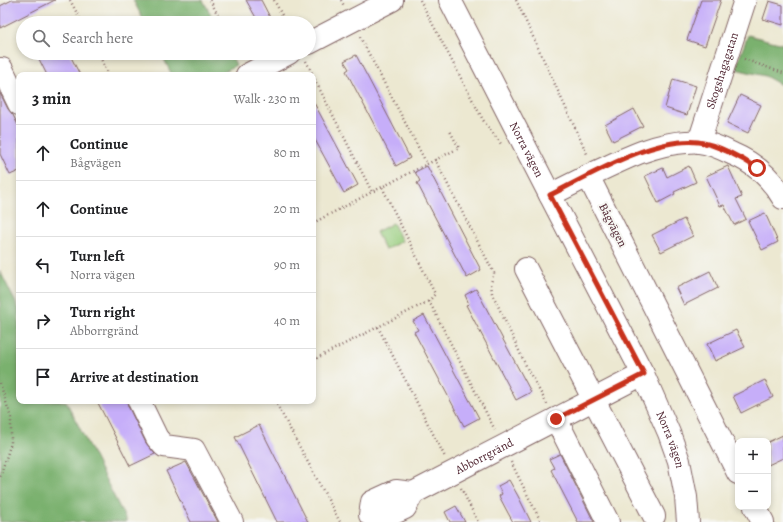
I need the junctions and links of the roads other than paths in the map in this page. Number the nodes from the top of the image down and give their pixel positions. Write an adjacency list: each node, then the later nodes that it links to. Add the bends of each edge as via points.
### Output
1 (392, 0): 4 (street)
2 (450, 0): 11 (street, Norra vägen)
3 (745, 0): 9 (street, Skogshagagatan)
4 (316, 42)
5 (281, 60): 7 (street)
6 (0, 69): 8 (street)
7 (254, 72)
8 (16, 98)
9 (699, 142): 10 (street, via 656,146); 12 (street, via 734,154 757,168)
10 (592, 174): 11 (street); 18 (street, Bågvägen)
11 (550, 195): 14 (street, Norra vägen)
12 (783, 198)
13 (526, 269): 15 (street)
14 (644, 374): 15 (street, Abborrgränd); 24 (street, Norra vägen, via 679,461)
15 (595, 399): 17 (street, Abborrgränd); 20 (street)
16 (140, 404): 22 (street, via 157,438 164,446 194,450)
17 (556, 419): 21 (street, Abborrgränd, via 413,493 396,491 372,502); 23 (street)
18 (735, 467)
19 (757, 510): 25 (street)
20 (654, 516)
21 (363, 518)
22 (232, 522)
23 (608, 522)
24 (688, 522)
25 (763, 522)

